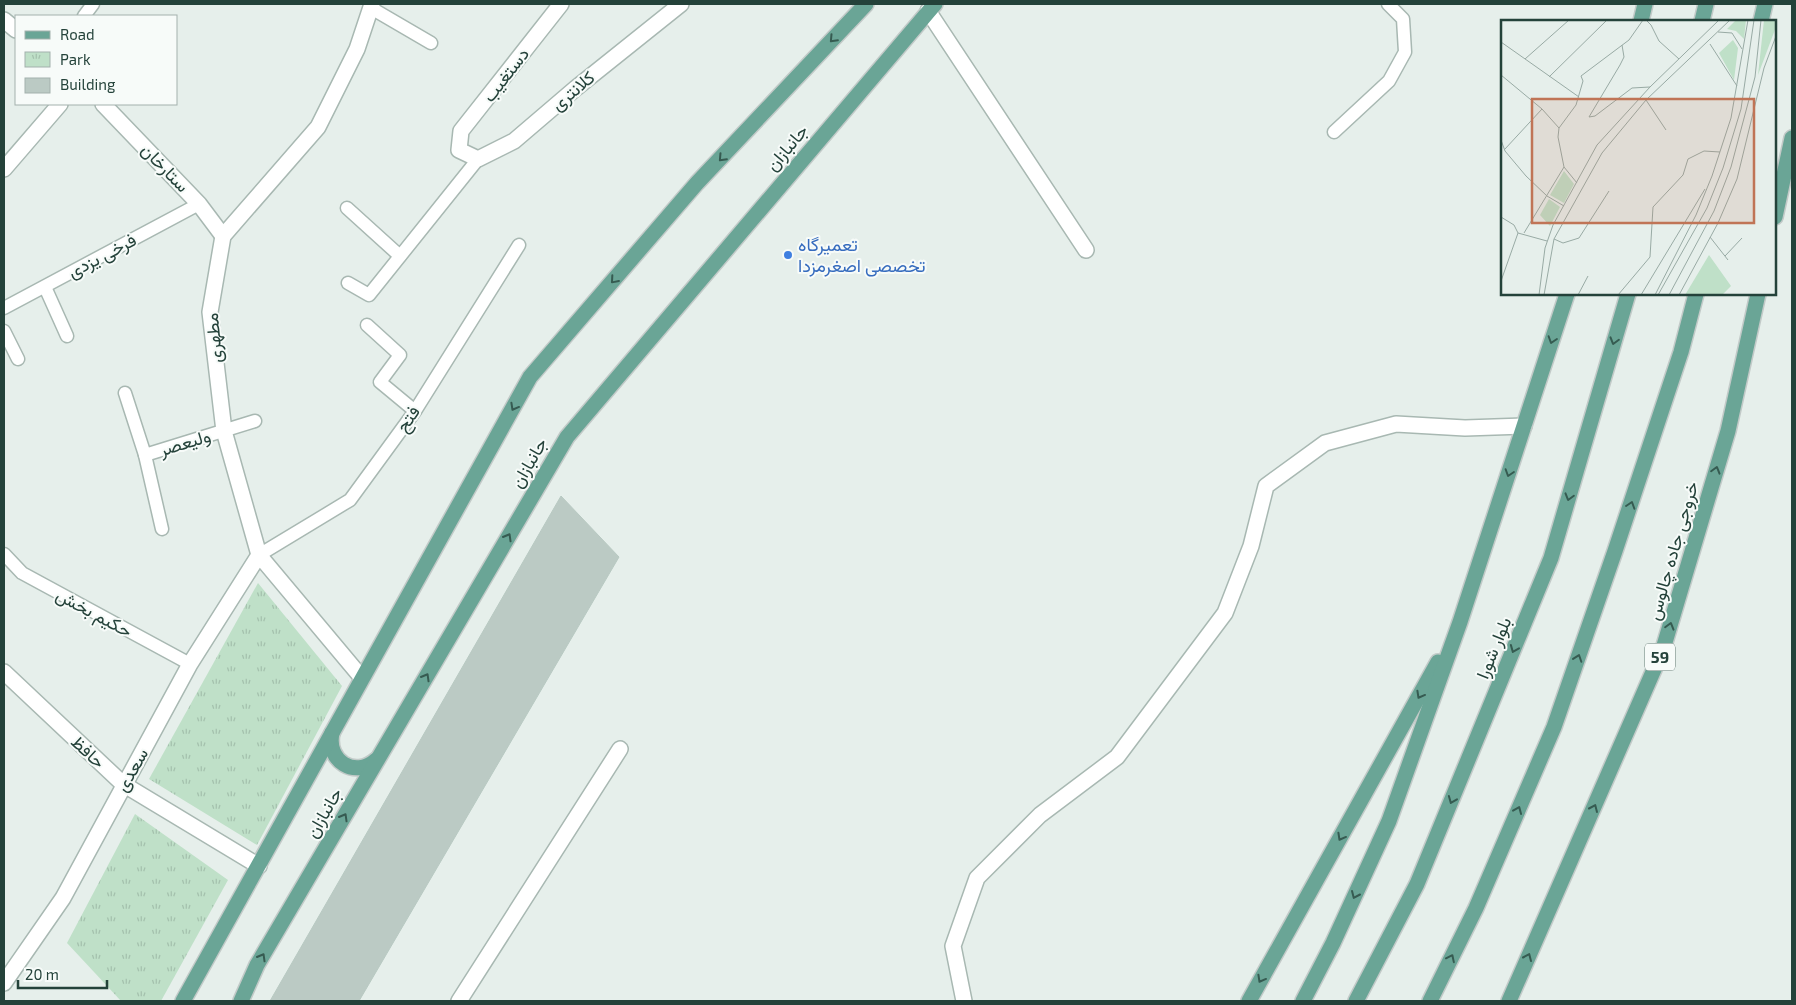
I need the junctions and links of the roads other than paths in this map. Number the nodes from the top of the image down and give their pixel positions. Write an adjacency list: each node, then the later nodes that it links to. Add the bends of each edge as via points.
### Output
1 (93, 4): 11 (lane)
2 (562, 4): 22 (street, دستغیب, via 461,131 459,150)
3 (681, 4): 22 (street, کلانتری, via 514,141)
4 (866, 4): 54 (main road, جانبازان, one-way to 54, via 697,183 530,377)
5 (1388, 4): 20 (lane, via 1403,19 1405,52 1388,81)
6 (1645, 4): 13 (main road)
7 (1706, 4): 14 (main road)
8 (1765, 4): 15 (main road)
9 (372, 6): 17 (lane); 27 (street, via 357,49 318,127)
10 (931, 7): 29 (street); 57 (main road, جانبازان, one-way to 10, via 566,437)
11 (85, 15)
12 (4, 20): 16 (street)
13 (1641, 20)
14 (1702, 20)
15 (1761, 20)
16 (15, 29)
17 (431, 43)
18 (59, 105): 23 (street)
19 (104, 105): 24 (street, ستارخان)
20 (1334, 132)
21 (1792, 138): 26 (main road)
22 (478, 160): 30 (lane)
23 (4, 169)
24 (200, 204): 27 (street, ستارخان); 32 (lane, فرخی یزدی)
25 (347, 208): 30 (lane)
26 (1776, 213)
27 (223, 236): 46 (street, مطهری, via 210,312)
28 (519, 246): 43 (lane, فتح)
29 (1086, 250)
30 (400, 256): 31 (lane, via 368,295)
31 (348, 283)
32 (45, 287): 37 (lane, فرخی یزدی); 40 (lane)
33 (1567, 295): 45 (main road, one-way to 45)
34 (1628, 295): 67 (main road, بلوار شورا, one-way to 67, via 1551,558 1418,884)
35 (1696, 295): 68 (main road, one-way to 35, via 1476,908 1554,727 1681,352)
36 (1758, 295): 69 (main road, خروجی جاده چالوس / 59, one-way to 36, via 1664,649 1728,431)
37 (4, 308)
38 (367, 325): 43 (lane, via 400,355 380,382)
39 (4, 331): 41 (lane)
40 (67, 336)
41 (18, 359)
42 (125, 393): 47 (lane)
43 (415, 411): 50 (lane, فتح, via 350,500)
44 (255, 421): 46 (lane, ولیعصر)
45 (1524, 426): 51 (main road, one-way to 51); 64 (street, via 1465,428 1396,424 1324,443 1266,486 1251,546 1225,613 1117,757 1040,815 977,878 953,946)
46 (224, 431): 47 (lane, ولیعصر); 50 (street, مطهری)
47 (145, 455): 48 (lane)
48 (162, 529)
49 (4, 554): 52 (lane, حکیم بخش, via 22,573)
50 (259, 555): 52 (street, سعدی); 54 (street, مطهری)
51 (1460, 622): 65 (main road, one-way to 65); 66 (main road, one-way to 66, via 1388,821)
52 (190, 664): 58 (street, سعدی)
53 (4, 672): 58 (street, حافظ)
54 (362, 678): 55 (main road, جانبازان)
55 (332, 732): 57 (main road, via 331,747 337,760 343,764 364,767); 59 (main road, جانبازان)
56 (620, 749): 63 (street)
57 (377, 760): 62 (main road, جانبازان, one-way to 57, via 257,965)
58 (123, 784): 59 (street, حافظ); 60 (street, سعدی, via 63,898)
59 (259, 866): 61 (main road, جانبازان)
60 (4, 983)
61 (183, 1001)
62 (241, 1001)
63 (459, 1001)
64 (964, 1001)
65 (1249, 1001)
66 (1303, 1001)
67 (1356, 1001)
68 (1430, 1001)
69 (1509, 1001)

